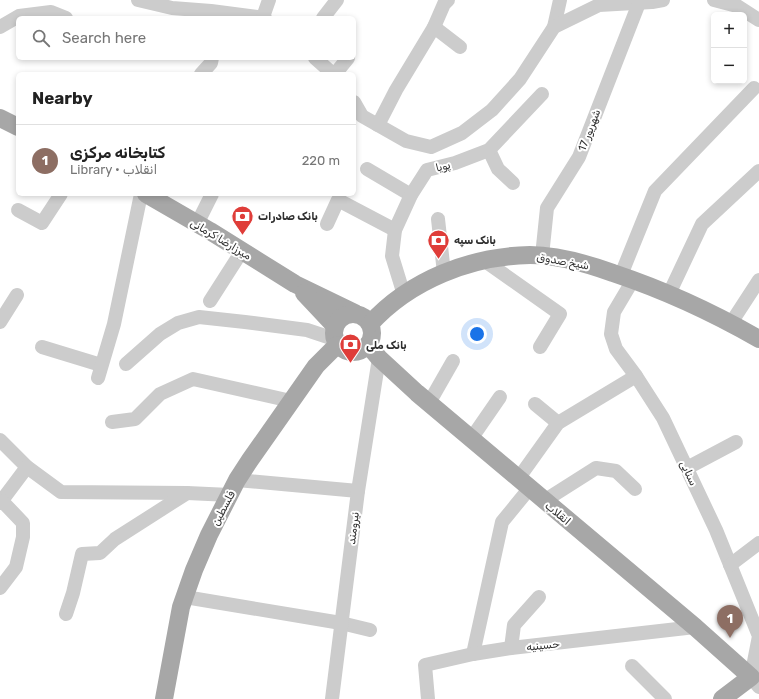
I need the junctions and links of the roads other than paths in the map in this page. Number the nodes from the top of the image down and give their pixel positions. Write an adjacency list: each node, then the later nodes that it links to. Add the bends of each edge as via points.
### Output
1 (138, 0): 11 (street)
2 (269, 0): 15 (street)
3 (337, 0): 16 (street)
4 (448, 0): 20 (street)
5 (560, 0): 21 (street)
6 (663, 0): 9 (street)
7 (714, 0): 10 (street)
8 (609, 3): 9 (street); 21 (street, via 599,5)
9 (639, 3): 48 (street, 17 شهریور, via 579,157 547,208)
10 (738, 3): 18 (street)
11 (222, 15): 14 (street)
12 (19, 16): 13 (street, via 51,12)
13 (61, 16)
14 (236, 16)
15 (265, 16)
16 (324, 16)
17 (16, 18): 19 (street)
18 (759, 20)
19 (0, 27)
20 (434, 27): 22 (street); 32 (street)
21 (554, 27): 32 (street, via 520,79 492,110 462,133 431,147 406,140)
22 (460, 48)
23 (212, 60): 26 (street)
24 (317, 60): 27 (street)
25 (346, 60): 28 (street)
26 (203, 72)
27 (332, 72)
28 (336, 72)
29 (754, 88): 51 (street, سنایی, via 655,191)
30 (542, 94): 33 (street, پویا)
31 (356, 106): 32 (street, via 362,116)
32 (378, 125)
33 (489, 150): 36 (street, via 498,169); 37 (street, پویا, via 455,163 426,170)
34 (367, 170): 37 (street)
35 (759, 171): 54 (street, via 702,224)
36 (513, 183)
37 (411, 195): 46 (street, پویا)
38 (60, 196): 42 (street, via 42,223)
39 (141, 196): 65 (street, via 114,324 100,372)
40 (149, 196): 44 (main road, میرزارضا کرمانی)
41 (211, 196): 44 (street)
42 (18, 210)
43 (438, 218): 50 (street)
44 (197, 224): 47 (main road, میرزارضا کرمانی)
45 (327, 224): 46 (street, via 338,200)
46 (395, 230): 56 (street, پویا, via 392,256)
47 (242, 251): 53 (main road, میرزارضا کرمانی); 57 (street)
48 (542, 256): 49 (main road, شیخ صدوق, via 530,255); 51 (main road, شیخ صدوق, via 590,265)
49 (485, 261): 50 (main road, شیخ صدوق); 64 (street, via 560,314)
50 (444, 273): 56 (main road, شیخ صدوق)
51 (627, 278): 54 (main road, شیخ صدوق); 69 (street, سنایی, via 614,312 611,334 616,349)
52 (759, 280): 60 (street)
53 (295, 284): 58 (main road); 62 (main road)
54 (669, 294): 60 (main road, شیخ صدوق)
55 (17, 295): 59 (street)
56 (404, 295): 61 (main road, شیخ صدوق)
57 (210, 301)
58 (355, 313): 61 (main road); 62 (main road, via 338,320)
59 (0, 322)
60 (731, 323): 63 (main road, شیخ صدوق)
61 (370, 324): 66 (main road)
62 (335, 336): 66 (main road, via 347,351 364,349); 68 (street, via 307,330 199,317 178,323 160,334); 71 (main road, فلسطین)
63 (759, 339)
64 (540, 346)
65 (42, 347)
66 (373, 352): 72 (main road, انقلاب); 84 (street, نیرومند)
67 (453, 361): 72 (street)
68 (126, 364)
69 (636, 376): 75 (street); 80 (street, سنایی, via 663,418)
70 (500, 397): 76 (street)
71 (291, 401): 74 (street, via 193,379 160,394 135,418); 82 (main road, فلسطین)
72 (429, 403): 76 (main road, انقلاب)
73 (535, 404): 75 (street)
74 (112, 422)
75 (558, 422): 81 (street)
76 (471, 439): 81 (main road, انقلاب)
77 (0, 440): 79 (street)
78 (736, 442): 80 (street)
79 (27, 467): 85 (street, via 61,492); 87 (street)
80 (687, 468): 89 (street, سنایی)
81 (524, 484): 86 (main road, انقلاب); 98 (street, via 502,522)
82 (234, 488): 84 (street); 85 (street); 91 (main road, فلسطین, via 209,535)
83 (635, 489): 86 (street, via 616,471 596,468)
84 (358, 491): 94 (street, نیرومند)
85 (187, 493): 93 (street, via 115,539 100,553 82,554)
86 (544, 501): 95 (main road, انقلاب)
87 (1, 502): 90 (street, via 23,523 23,537 16,567)
88 (759, 543): 89 (street)
89 (730, 565): 100 (street, سنایی, via 759,636)
90 (2, 581)
91 (185, 597): 94 (street); 101 (main road, فلسطین)
92 (539, 597): 97 (street, via 514,625)
93 (66, 614)
94 (341, 623): 96 (street); 102 (street, نیرومند)
95 (695, 627): 97 (street, حسینیه); 100 (main road, انقلاب)
96 (370, 630)
97 (511, 648): 98 (street, حسینیه)
98 (473, 654): 103 (street, حسینیه, via 425,665)
99 (632, 666): 104 (street)
100 (756, 679): 105 (main road)
101 (164, 699)
102 (332, 699)
103 (428, 699)
104 (665, 699)
105 (722, 699)

